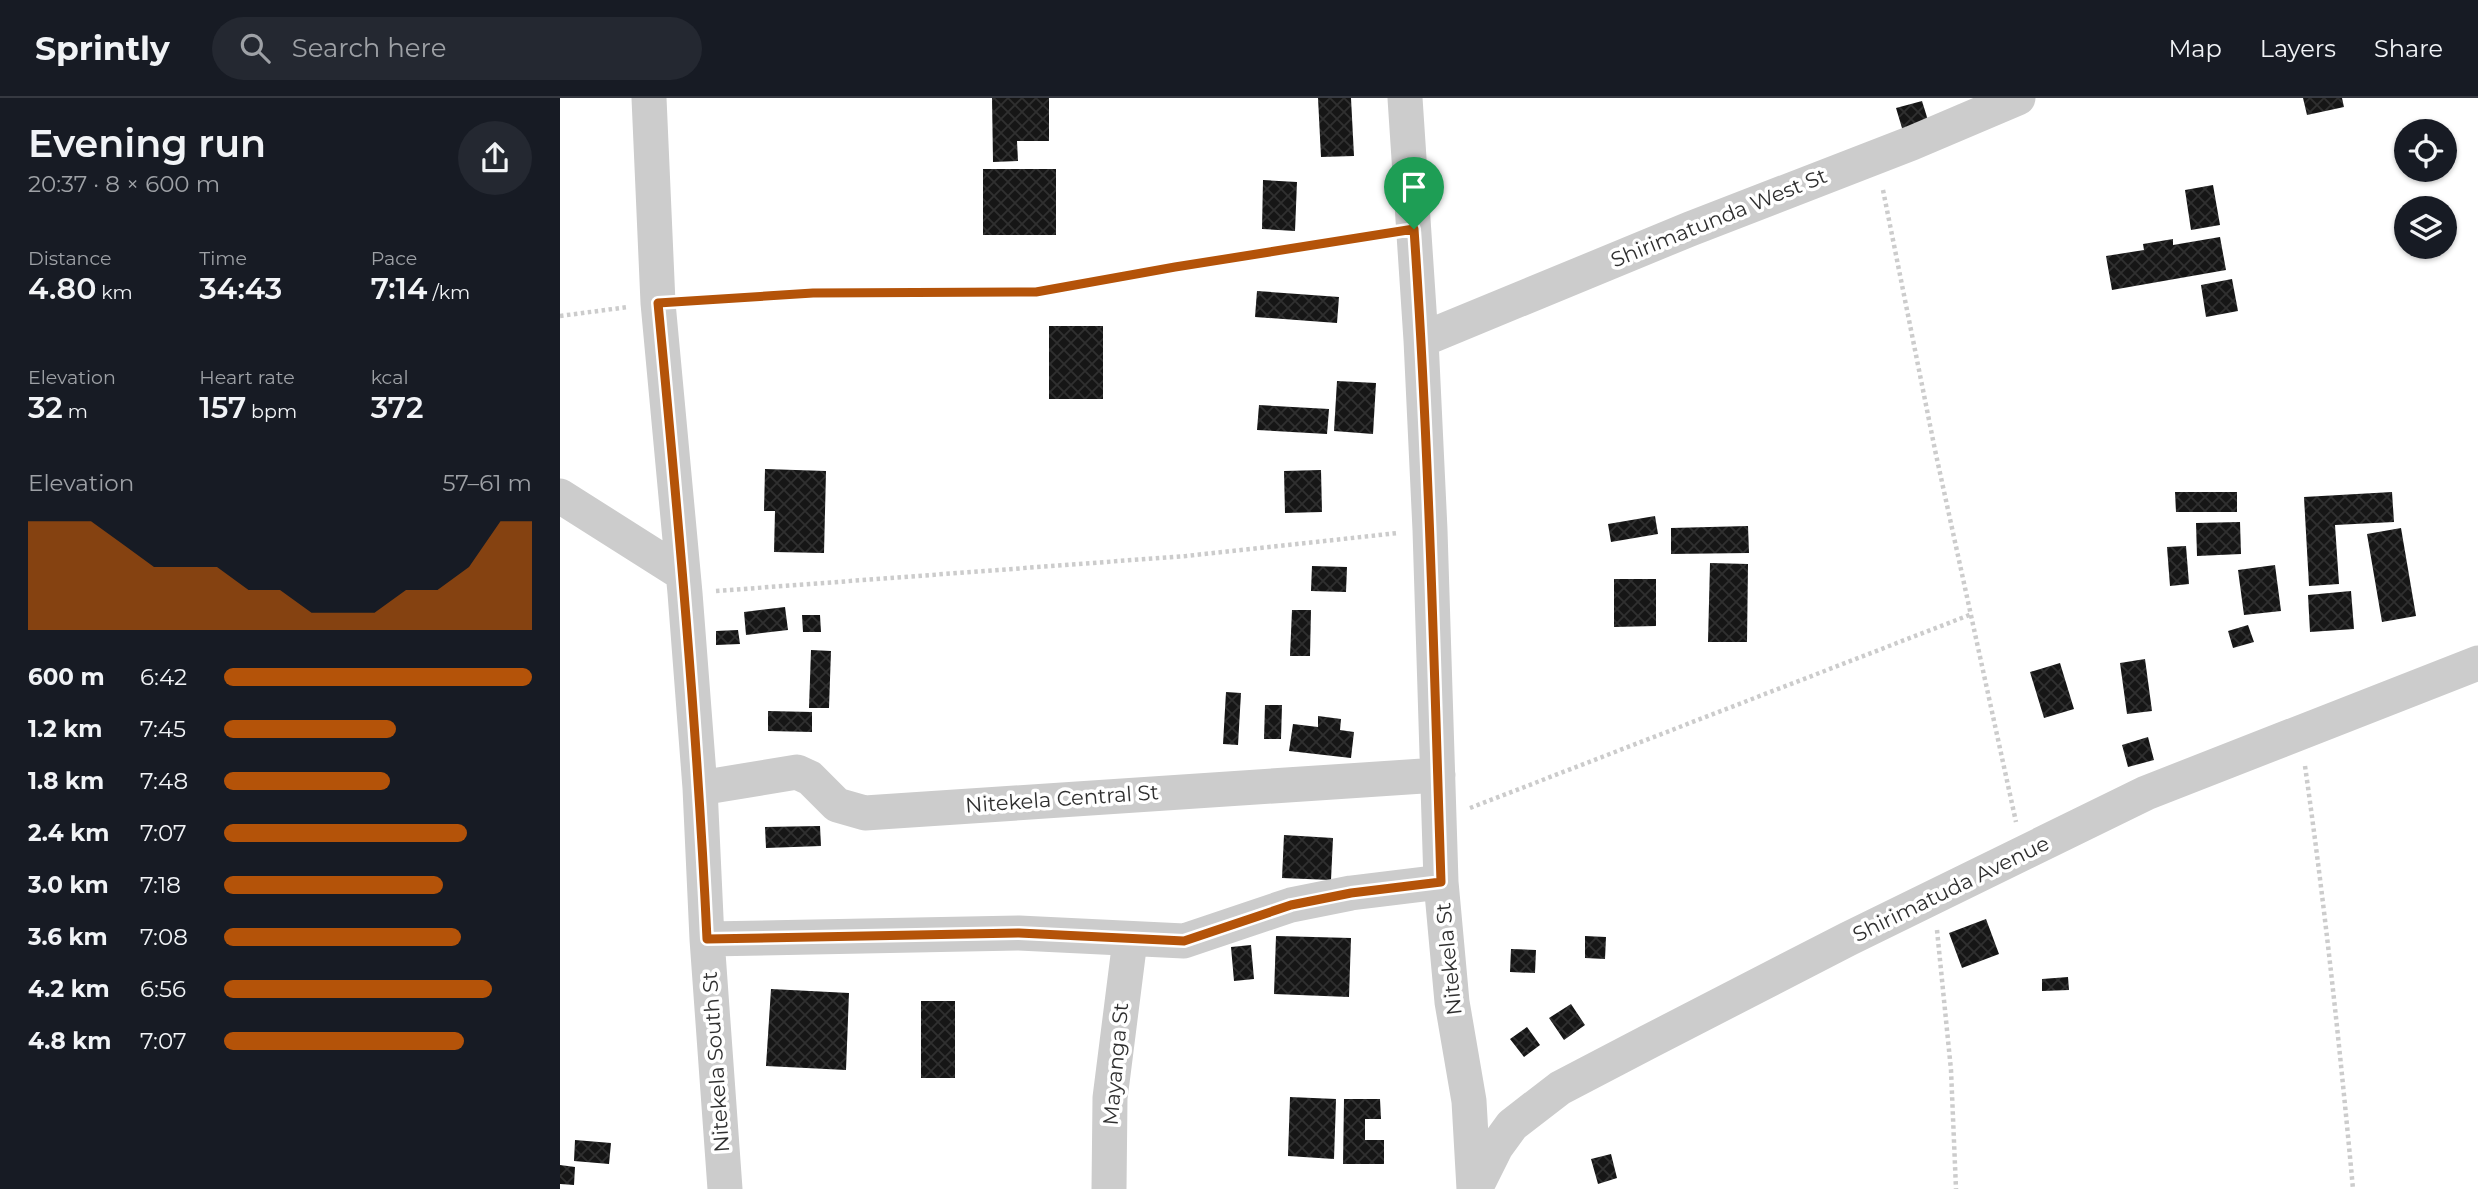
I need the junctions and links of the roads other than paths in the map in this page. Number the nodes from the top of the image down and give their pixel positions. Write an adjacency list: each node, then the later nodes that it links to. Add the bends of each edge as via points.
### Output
1 (649, 98): 6 (street, Nitekela South St, via 658,303)
2 (1405, 98): 4 (street, Nitekela St)
3 (2018, 98): 4 (street, Shirimatunda West St)
4 (1422, 340): 8 (street, Nitekela St)
5 (560, 496): 6 (street)
6 (684, 583): 9 (street, Nitekela South St)
7 (2478, 663): 15 (street, Shirimatuda Avenue, via 2147,793 1836,945 1560,1088 1512,1125)
8 (1438, 775): 9 (street, Nitekela Central St, via 865,813 837,805 810,778 797,772); 10 (street, Nitekela St)
9 (700, 789): 11 (street, Nitekela South St)
10 (1441, 882): 12 (street, via 1291,905 1184,941); 15 (street, Nitekela St, via 1452,1002 1469,1101)
11 (707, 939): 12 (street, via 1019,933); 13 (street, Nitekela South St)
12 (1130, 940): 14 (street, Mayanga St, via 1110,1098)
13 (725, 1189)
14 (1109, 1189)
15 (1475, 1189)

